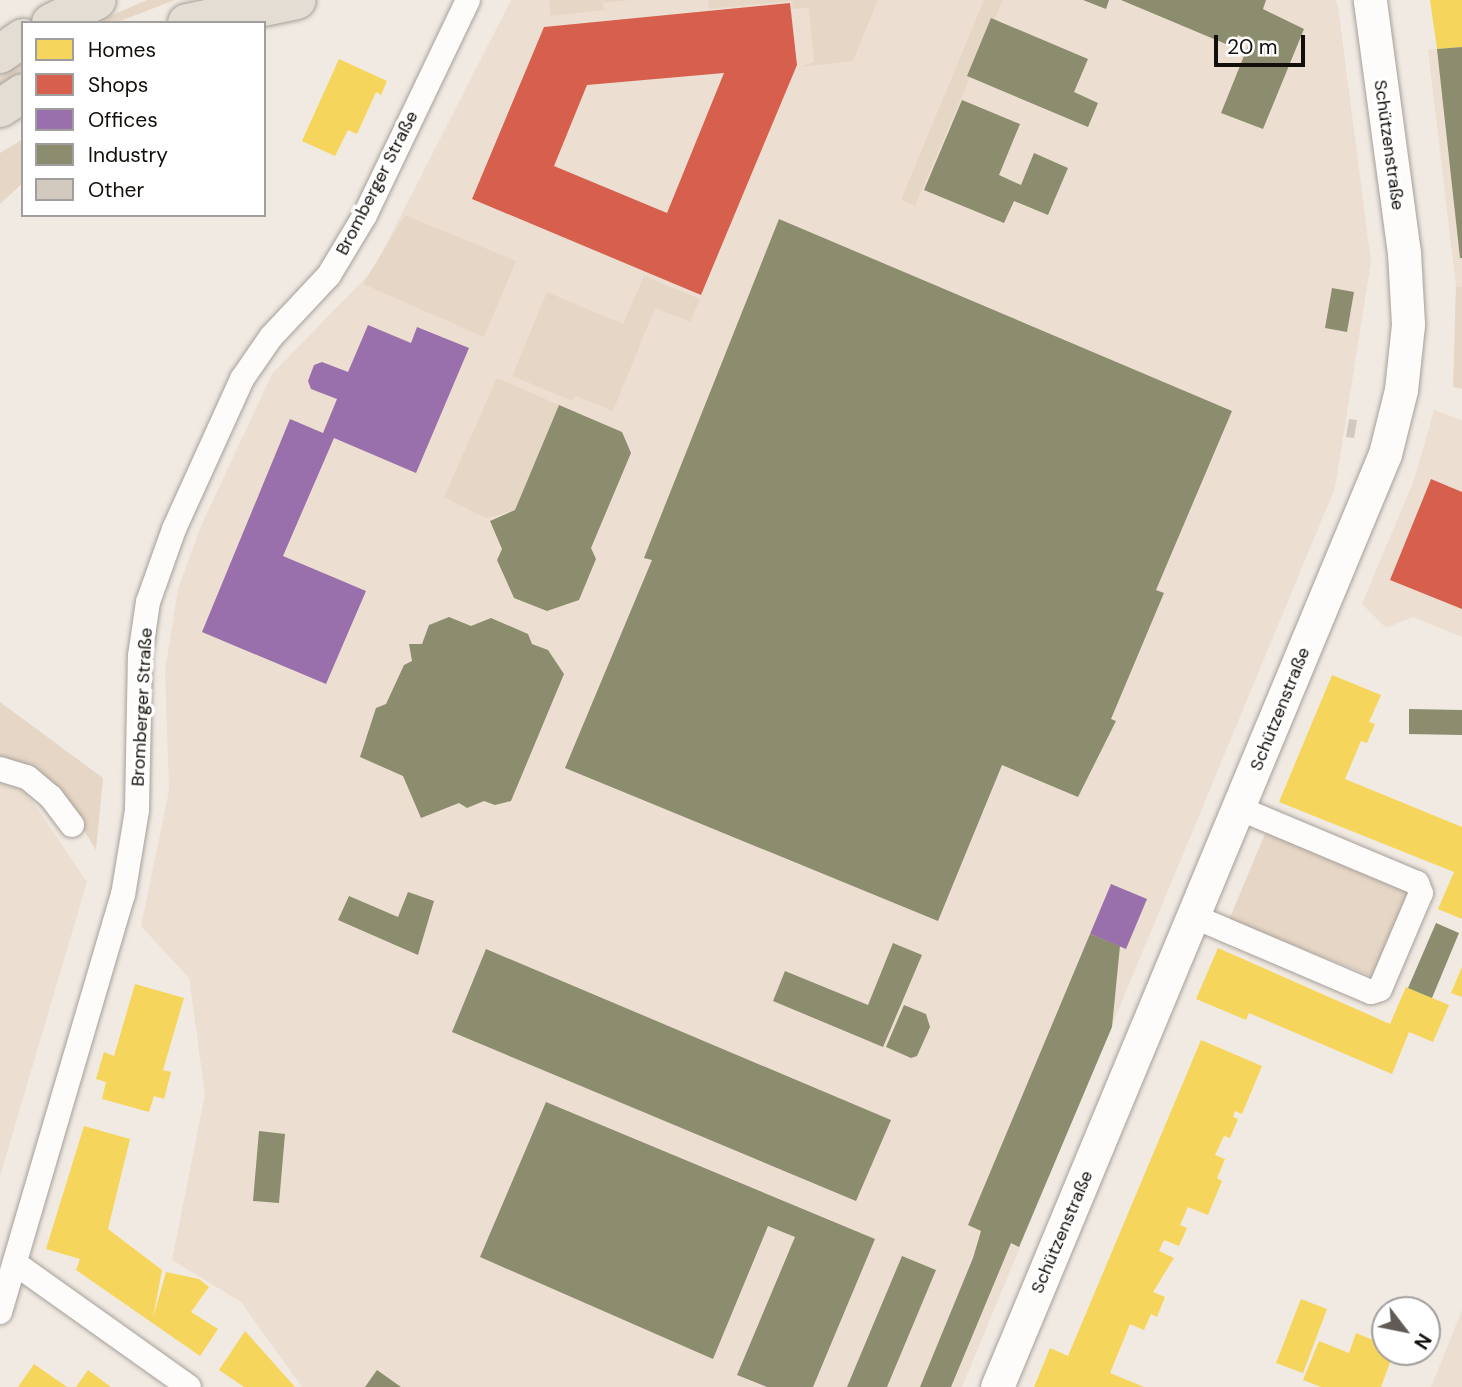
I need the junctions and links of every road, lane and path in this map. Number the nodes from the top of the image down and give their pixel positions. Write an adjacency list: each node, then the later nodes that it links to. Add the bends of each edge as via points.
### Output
1 (97, 0): 5 (main road)
2 (297, 0): 6 (main road)
3 (468, 0): 15 (street, Bromberger Straße, via 365,215 329,275 271,337 242,379 148,602 140,656 137,810 124,895)
4 (1370, 0): 12 (street, Schützenstraße, via 1406,267 1408,324 1401,390 1363,510)
5 (55, 21)
6 (197, 21)
7 (21, 39): 8 (main road)
8 (0, 54)
9 (21, 94): 10 (main road)
10 (0, 108)
11 (0, 768): 13 (street, via 27,777 51,797)
12 (1239, 808): 14 (street, Schützenstraße); 14 (street, via 1417,883 1420,892 1380,989 1371,992)
13 (72, 825)
14 (1195, 917): 18 (street, Schützenstraße)
15 (16, 1264): 16 (street, Bromberger Straße); 17 (street)
16 (0, 1312)
17 (189, 1387)
18 (997, 1387)

